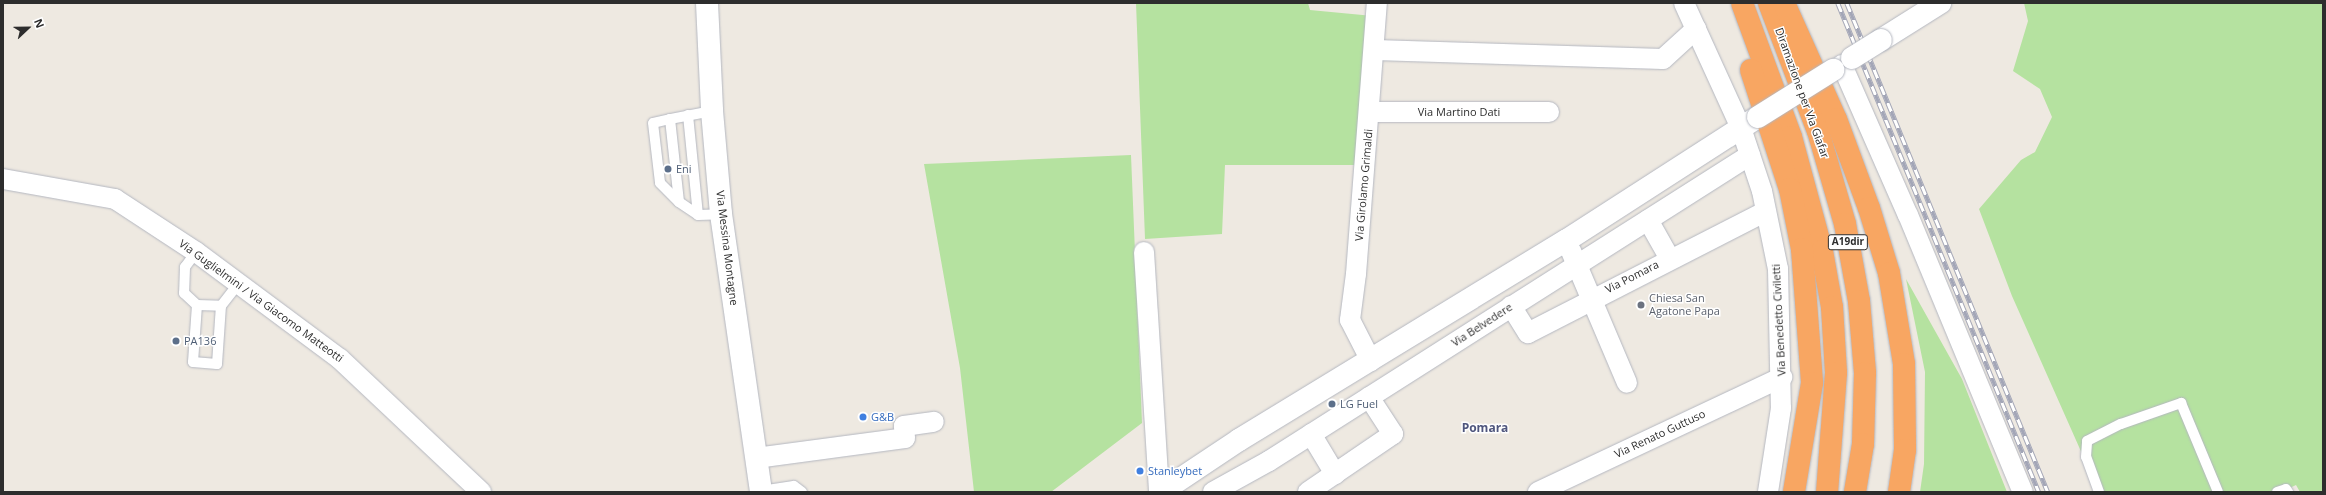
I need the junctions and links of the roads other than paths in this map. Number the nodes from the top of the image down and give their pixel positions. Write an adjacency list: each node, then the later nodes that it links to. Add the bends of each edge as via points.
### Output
1 (707, 3): 12 (main road, Via Messina Montagne)
2 (1377, 3): 10 (street, Via Girolamo Grimaldi)
3 (1684, 3): 9 (street, Via Benedetto Civiletti)
4 (1727, 3): 52 (highway, via 1790,189 1802,249 1812,383)
5 (1742, 3): 53 (highway, A19dir, via 1791,137 1810,198 1832,307 1836,373)
6 (1769, 3): 54 (highway, Diramazione per Via Giafar / A19dir, via 1818,131 1845,224 1859,301 1865,374 1863,444)
7 (1784, 3): 55 (highway, via 1836,119 1869,208 1889,273 1904,364 1905,450)
8 (1940, 3): 11 (main road, bridge)
9 (1696, 29): 10 (street, via 1663,59); 17 (street, Via Benedetto Civiletti)
10 (1375, 50): 13 (street, Via Girolamo Grimaldi)
11 (1842, 64): 17 (main road, bridge); 56 (street)
12 (712, 111): 15 (lane); 22 (main road, Via Messina Montagne)
13 (1370, 112): 14 (street, Via Martino Dati); 35 (street, Via Girolamo Grimaldi, via 1350,320)
14 (1549, 112)
15 (688, 115): 16 (lane); 23 (lane)
16 (670, 119): 20 (lane); 20 (lane, via 653,123 660,183)
17 (1749, 123): 18 (street, Via Benedetto Civiletti); 25 (main road)
18 (1750, 155): 21 (street, Via Benedetto Civiletti); 24 (street, Via Belvedere)
19 (3, 179): 26 (street, Via Guglielmini / Via Giacomo Matteotti, via 115,199)
20 (679, 202): 23 (lane)
21 (1766, 210): 28 (street, Via Pomara); 36 (street, Via Benedetto Civiletti, via 1778,269)
22 (721, 214): 23 (lane); 41 (main road, Via Messina Montagne)
23 (698, 215)
24 (1648, 220): 28 (street); 29 (street, Via Belvedere)
25 (1567, 240): 29 (street); 35 (main road)
26 (196, 252): 30 (street, Via Guglielmini / Via Giacomo Matteotti); 32 (lane, via 185,267 184,293)
27 (1144, 252): 47 (street)
28 (1670, 259): 31 (street, Via Pomara)
29 (1576, 264): 31 (street); 34 (street, Via Belvedere)
30 (238, 284): 33 (lane); 45 (street, Via Guglielmini / Via Giacomo Matteotti, via 340,359)
31 (1591, 298): 34 (street, Via Pomara, via 1528,333); 37 (street)
32 (197, 305): 33 (lane); 33 (lane, via 193,362 217,364)
33 (221, 306)
34 (1511, 306): 38 (street, Via Belvedere)
35 (1371, 361): 47 (main road, via 1239,440)
36 (1782, 377): 50 (street, Via Renato Guttuso); 51 (street, Via Benedetto Civiletti, via 1781,408)
37 (1627, 383)
38 (1369, 397): 40 (street, Via Belvedere); 42 (street, via 1393,434)
39 (934, 422): 41 (street, via 904,426 905,438)
40 (1311, 434): 42 (street); 43 (street, Via Belvedere)
41 (756, 458): 46 (main road, Via Messina Montagne)
42 (1335, 474): 49 (street)
43 (1234, 486): 48 (street, Via Belvedere)
44 (797, 490): 46 (lane)
45 (481, 492)
46 (761, 492)
47 (1160, 492)
48 (1213, 492)
49 (1308, 492)
50 (1538, 492)
51 (1768, 492)
52 (1794, 492)
53 (1827, 492)
54 (1855, 492)
55 (1899, 492)
56 (2023, 492)
57 (2099, 492): 58 (lane, via 2086,457 2087,441 2121,424 2181,403)
58 (2218, 492)
59 (2277, 492): 60 (lane, via 2286,489)
60 (2288, 492)

